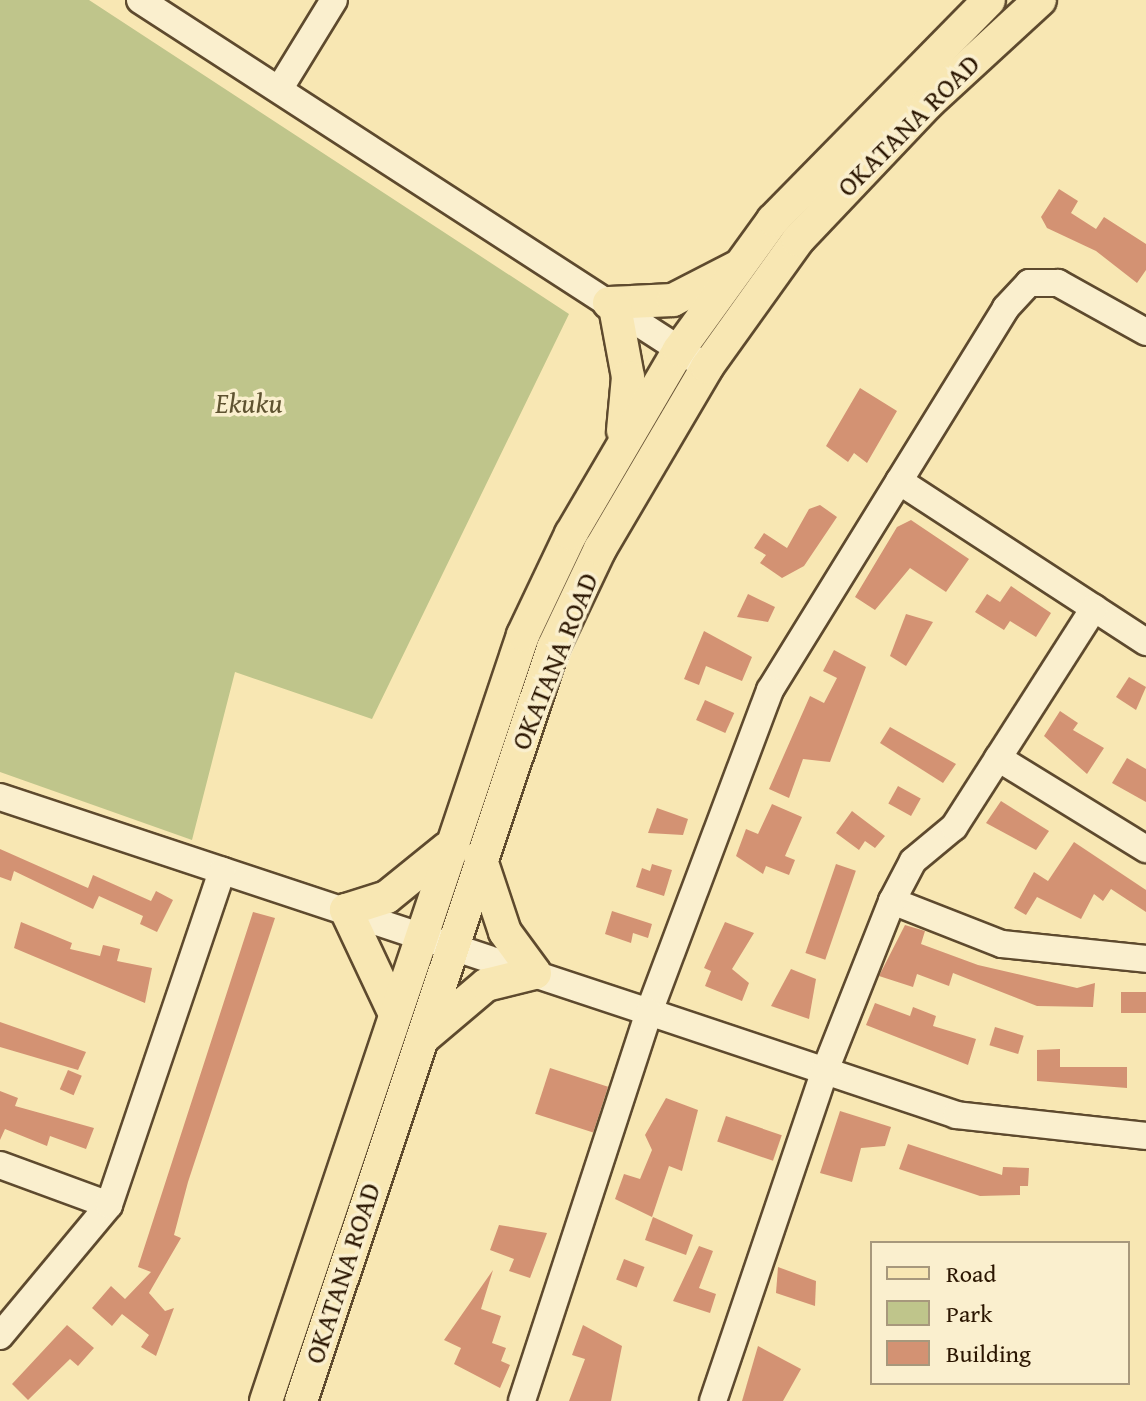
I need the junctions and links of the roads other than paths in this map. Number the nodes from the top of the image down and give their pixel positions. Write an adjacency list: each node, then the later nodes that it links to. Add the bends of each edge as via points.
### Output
1 (140, 0): 5 (street)
2 (334, 0): 5 (street)
3 (989, 0): 6 (main road, OKATANA ROAD, via 843,143)
4 (1040, 0): 10 (main road, OKATANA ROAD, via 833,201)
5 (280, 88): 7 (street)
6 (739, 266): 7 (main road, via 673,300); 9 (main road, OKATANA ROAD)
7 (612, 305): 9 (street); 11 (main road, via 628,377)
8 (1146, 332): 12 (street, via 1058,283 1029,283)
9 (679, 350): 10 (street); 11 (main road, OKATANA ROAD)
10 (707, 367): 19 (main road, OKATANA ROAD, via 651,455 553,648)
11 (623, 438): 17 (main road, OKATANA ROAD, via 523,635)
12 (899, 481): 13 (street); 28 (street, via 770,690)
13 (1094, 608): 14 (street); 15 (street)
14 (1146, 642)
15 (998, 758): 18 (street); 21 (street, via 954,827 913,861)
16 (0, 797): 20 (street)
17 (449, 847): 22 (main road, via 387,897); 23 (main road, OKATANA ROAD)
18 (1146, 849)
19 (480, 857): 24 (main road, OKATANA ROAD); 26 (main road, via 505,932)
20 (222, 871): 22 (street); 33 (street)
21 (892, 901): 25 (street, via 1002,944); 30 (street)
22 (346, 910): 23 (street); 27 (main road)
23 (419, 939): 24 (street); 27 (main road, OKATANA ROAD)
24 (451, 949): 26 (street); 29 (main road, OKATANA ROAD)
25 (1146, 959)
26 (535, 973): 28 (street); 29 (main road, via 486,985)
27 (394, 1012): 35 (main road, OKATANA ROAD)
28 (649, 1012): 30 (street); 37 (street)
29 (419, 1042): 36 (main road, OKATANA ROAD)
30 (826, 1068): 31 (street, via 995,1123); 38 (street)
31 (1146, 1136)
32 (0, 1165): 33 (street)
33 (109, 1205): 34 (street)
34 (0, 1336)
35 (266, 1401)
36 (301, 1401)
37 (522, 1401)
38 (713, 1401)

